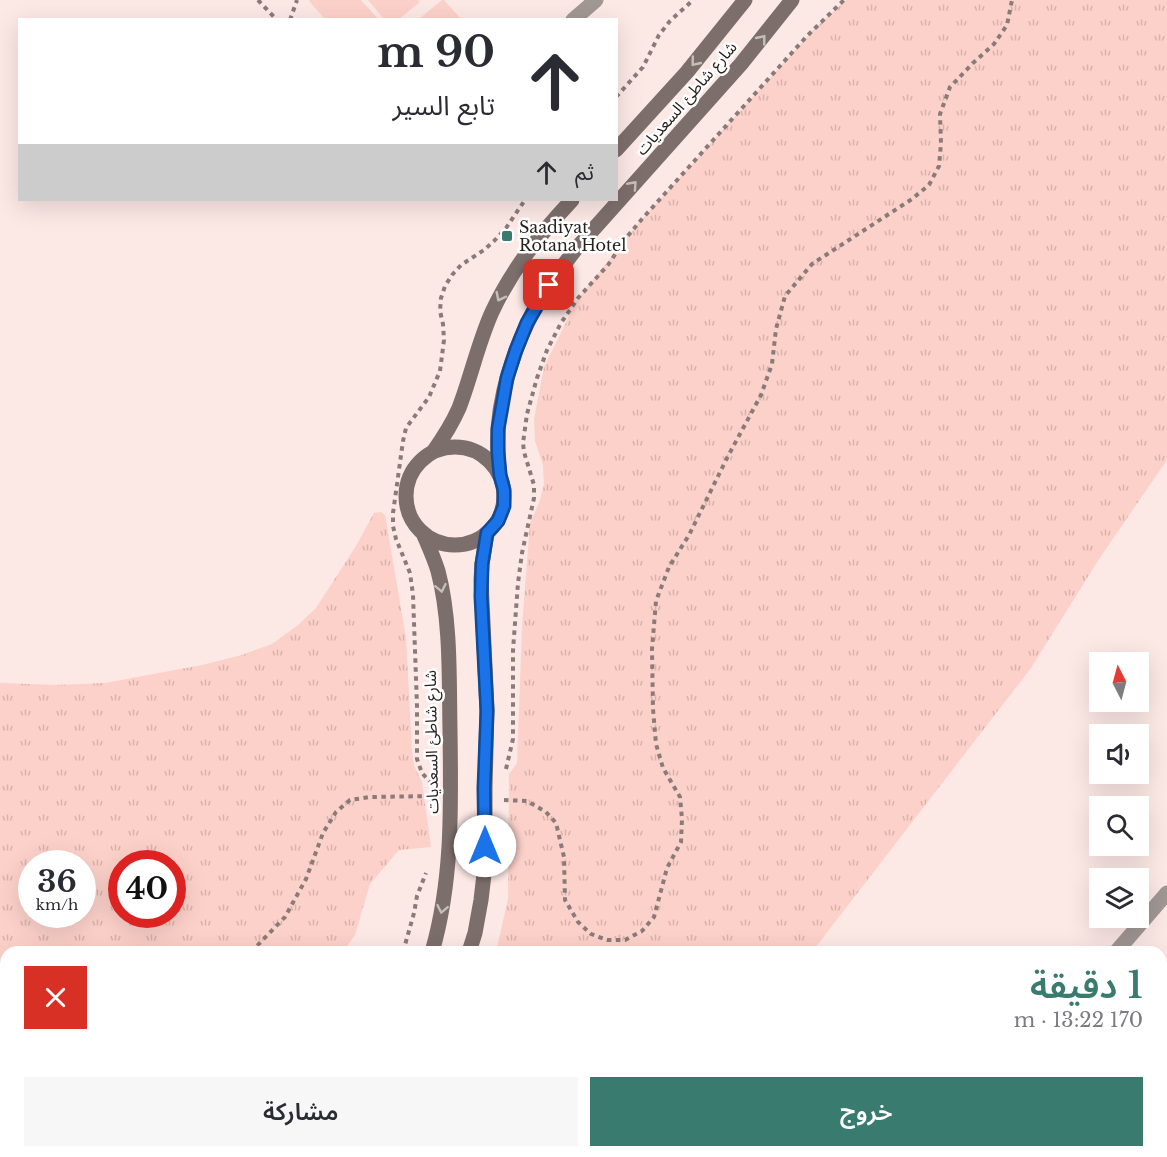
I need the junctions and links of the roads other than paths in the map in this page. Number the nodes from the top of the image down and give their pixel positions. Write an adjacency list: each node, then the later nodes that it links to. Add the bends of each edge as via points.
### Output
1 (596, 0): 4 (street)
2 (745, 0): 5 (street, شارع شاطئ السعديات, one-way to 5)
3 (792, 0): 8 (street, شارع شاطئ السعديات, one-way to 3, via 498,429 507,378 541,297 575,250 741,64)
4 (575, 18)
5 (618, 148)
6 (571, 201): 7 (street, one-way to 7, via 540,235 506,286 492,313 458,410)
7 (433, 452): 8 (street, via 464,447 479,452); 9 (street, via 420,462 406,490 407,506)
8 (500, 475): 10 (street, via 504,506)
9 (423, 533): 10 (street, via 448,544 462,544); 12 (street, شارع شاطئ السعديات, one-way to 12, via 438,571 445,611 449,697 448,865)
10 (487, 533): 13 (street, via 481,580 489,794 481,900)
11 (1167, 892): 14 (street)
12 (433, 946)
13 (471, 946)
14 (1121, 946)

